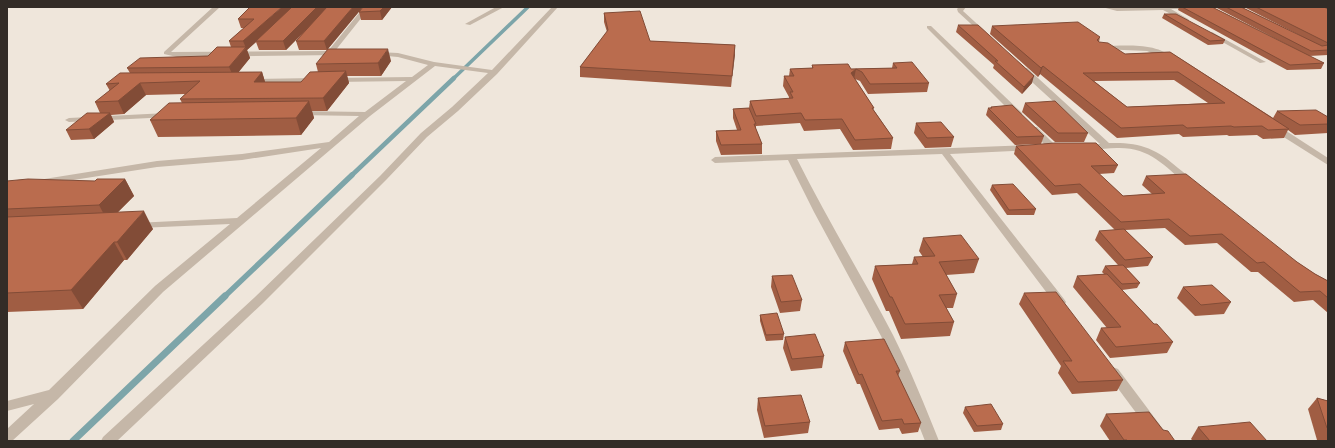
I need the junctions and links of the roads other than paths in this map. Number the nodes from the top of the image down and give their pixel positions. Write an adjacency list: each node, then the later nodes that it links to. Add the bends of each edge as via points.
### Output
1 (218, 7): 20 (street, via 166,53)
2 (367, 7): 18 (street)
3 (501, 7): 10 (street)
4 (555, 7): 26 (street)
5 (963, 7): 13 (street, via 960,11)
6 (1106, 7): 8 (street)
7 (1190, 7): 8 (street)
8 (1163, 8): 9 (street)
9 (1190, 22)
10 (468, 24)
11 (929, 27): 37 (street, via 1056,147)
12 (1203, 29): 24 (street)
13 (987, 36)
14 (255, 48): 20 (street)
15 (296, 48): 17 (street)
16 (1099, 48): 23 (street, via 1147,49)
17 (290, 53): 18 (street); 20 (street)
18 (330, 53): 19 (street)
19 (343, 53)
20 (249, 54)
21 (370, 54): 25 (street, via 398,56)
22 (1016, 62): 36 (street)
23 (1175, 62)
24 (1262, 62)
25 (434, 64): 26 (street); 27 (street)
26 (494, 72): 50 (street, via 424,135 259,300)
27 (413, 79): 28 (street); 30 (street)
28 (246, 81)
29 (287, 113): 30 (street)
30 (367, 114): 34 (street)
31 (177, 115): 32 (street)
32 (69, 120)
33 (1264, 120): 40 (street)
34 (331, 144): 41 (street, via 242,157 157,164); 43 (street)
35 (1076, 147): 36 (street)
36 (1108, 147): 42 (street, via 1134,147 1148,151)
37 (944, 151): 38 (street, via 898,149); 45 (street)
38 (792, 158): 39 (street); 51 (street, via 887,336)
39 (715, 160)
40 (1328, 162)
41 (31, 183)
42 (1198, 189)
43 (240, 221): 44 (street); 47 (street, via 159,289)
44 (131, 226)
45 (1064, 309)
46 (1108, 365): 52 (street)
47 (53, 395): 48 (street); 49 (street)
48 (7, 406)
49 (7, 437)
50 (108, 441)
51 (932, 441)
52 (1165, 441)

